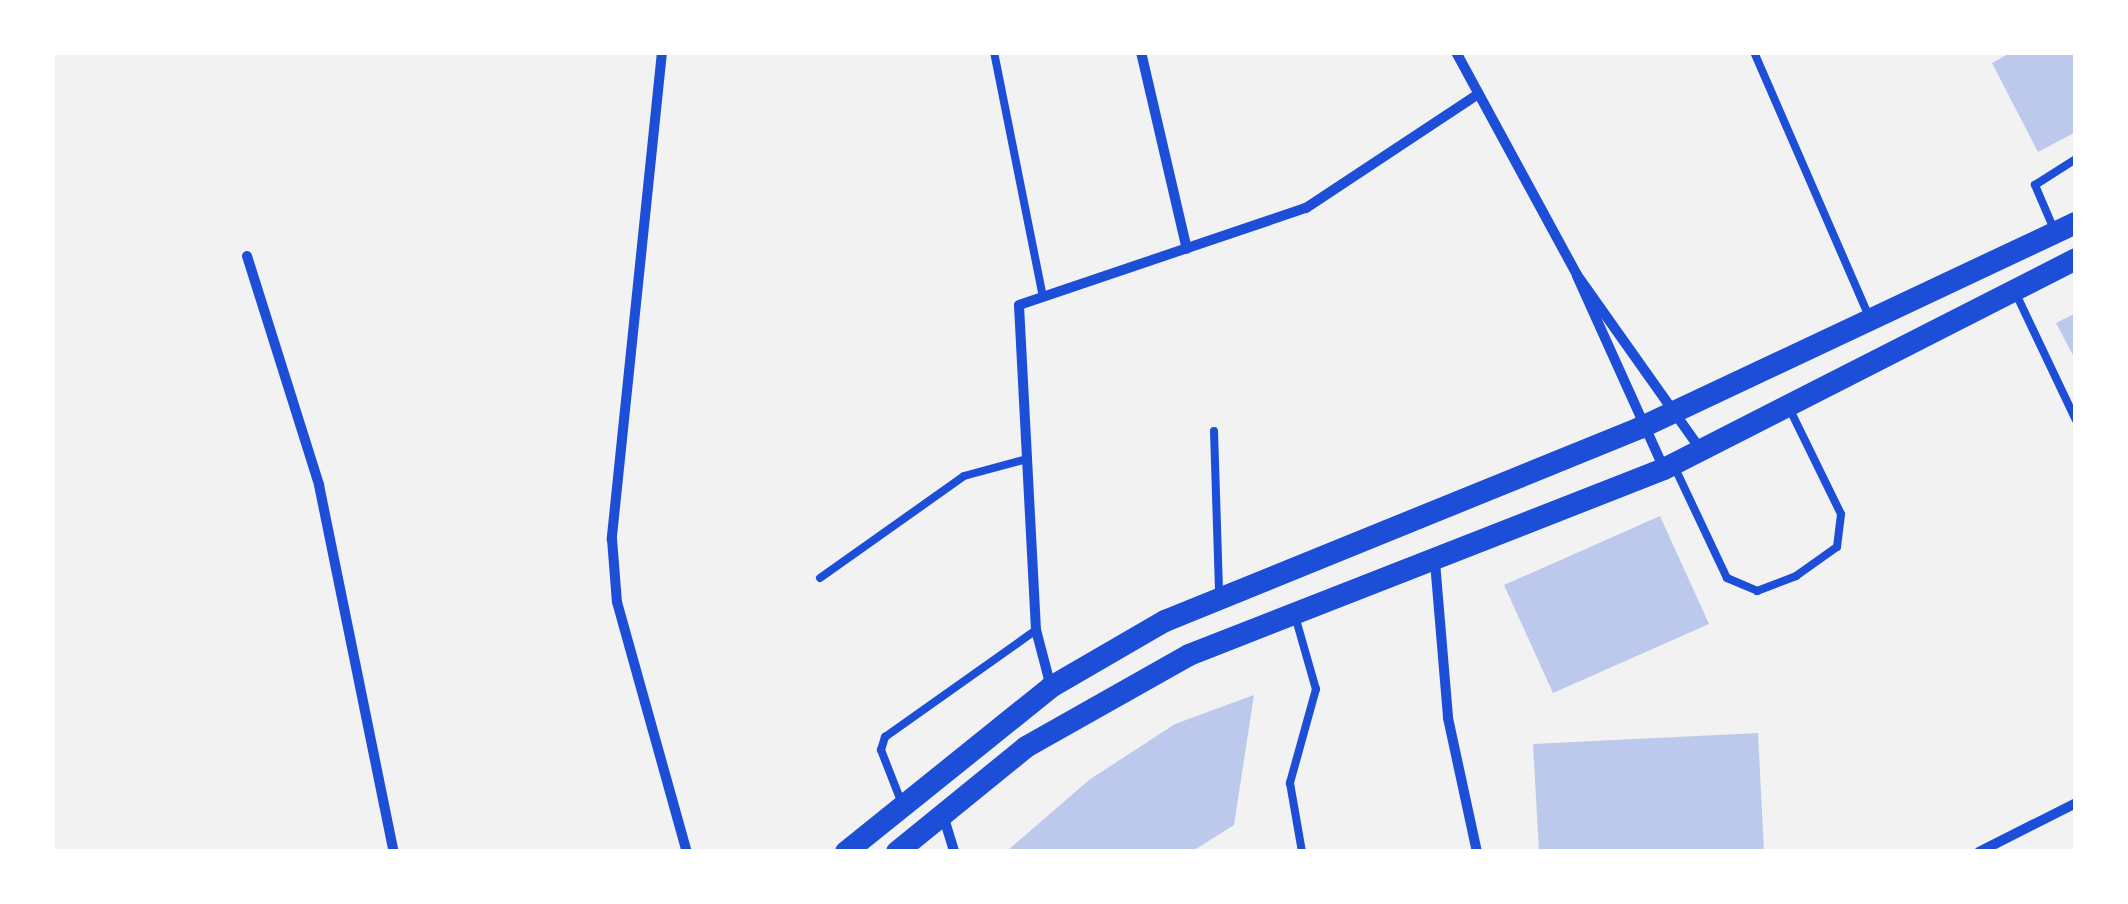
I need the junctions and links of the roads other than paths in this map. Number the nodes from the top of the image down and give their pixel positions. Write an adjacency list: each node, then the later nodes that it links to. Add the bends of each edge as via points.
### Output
1 (662, 52): 34 (street, via 612,538 617,602)
2 (994, 52): 14 (lane)
3 (1140, 52): 9 (street)
4 (1456, 52): 6 (street)
5 (1754, 52): 15 (lane)
6 (1474, 97): 9 (street, via 1306,208); 12 (street)
7 (2076, 159): 8 (lane, via 2035,185)
8 (2066, 228): 15 (highway)
9 (1187, 248): 14 (street)
10 (247, 256): 33 (street, via 318,485)
11 (2076, 260): 13 (highway)
12 (1576, 275): 16 (street); 19 (street)
13 (2015, 292): 17 (highway); 18 (lane)
14 (1042, 298): 22 (street, via 1020,305)
15 (1870, 321): 16 (highway)
16 (1679, 408): 19 (highway); 21 (street)
17 (1790, 410): 21 (highway); 23 (lane, via 1841,514 1837,547 1796,576 1757,591 1727,578)
18 (2076, 420)
19 (1640, 428): 23 (street); 26 (highway)
20 (1214, 431): 26 (lane)
21 (1702, 450): 23 (highway)
22 (1028, 459): 25 (lane, via 964,476); 28 (street)
23 (1669, 467): 24 (highway)
24 (1436, 562): 27 (highway); 39 (street, via 1448,718)
25 (820, 578)
26 (1219, 599): 29 (highway)
27 (1295, 615): 32 (highway, via 1190,655 1026,747); 38 (lane, via 1316,690 1290,784)
28 (1036, 630): 29 (street); 31 (lane, via 885,737 881,750)
29 (1050, 687): 31 (highway)
30 (2076, 803): 40 (street)
31 (903, 805): 35 (highway)
32 (943, 814): 36 (highway); 37 (street)
33 (394, 852)
34 (687, 852)
35 (846, 852)
36 (898, 852)
37 (954, 852)
38 (1302, 852)
39 (1477, 852)
40 (1979, 852)

